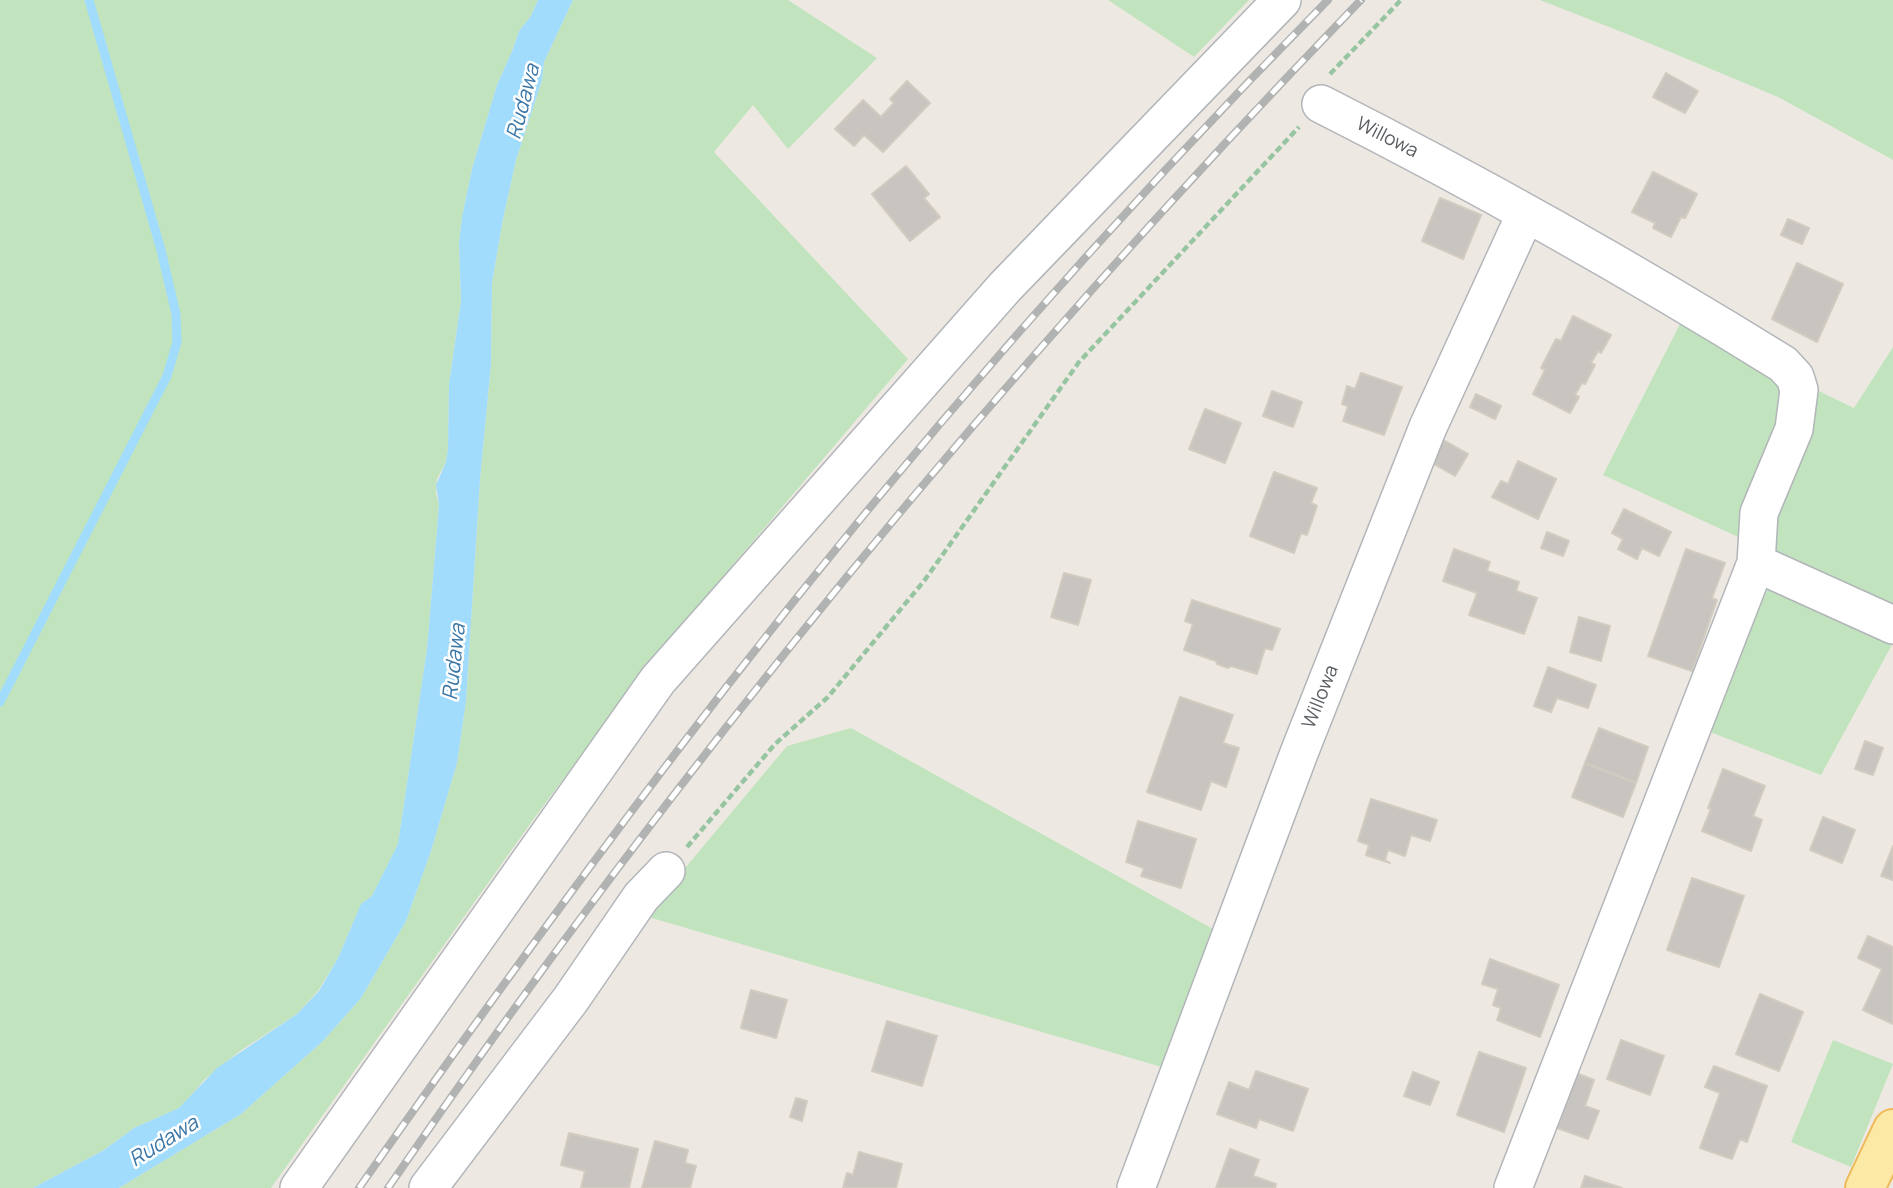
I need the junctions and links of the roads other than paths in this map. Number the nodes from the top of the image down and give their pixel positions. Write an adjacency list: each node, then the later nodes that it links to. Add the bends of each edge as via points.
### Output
1 (1282, 0): 8 (street, via 1004,287 658,680)
2 (1321, 104): 3 (street, Willowa)
3 (1526, 213): 4 (street, Willowa, via 1675,297 1795,377 1799,390 1794,429 1759,513); 10 (street, Willowa, via 1427,427)
4 (1755, 563): 5 (street); 11 (street, Willowa)
5 (1893, 625)
6 (666, 871): 9 (street, via 641,897 571,999)
7 (1893, 1129): 12 (main road)
8 (299, 1188)
9 (428, 1188)
10 (1136, 1188)
11 (1513, 1188)
12 (1865, 1188)

